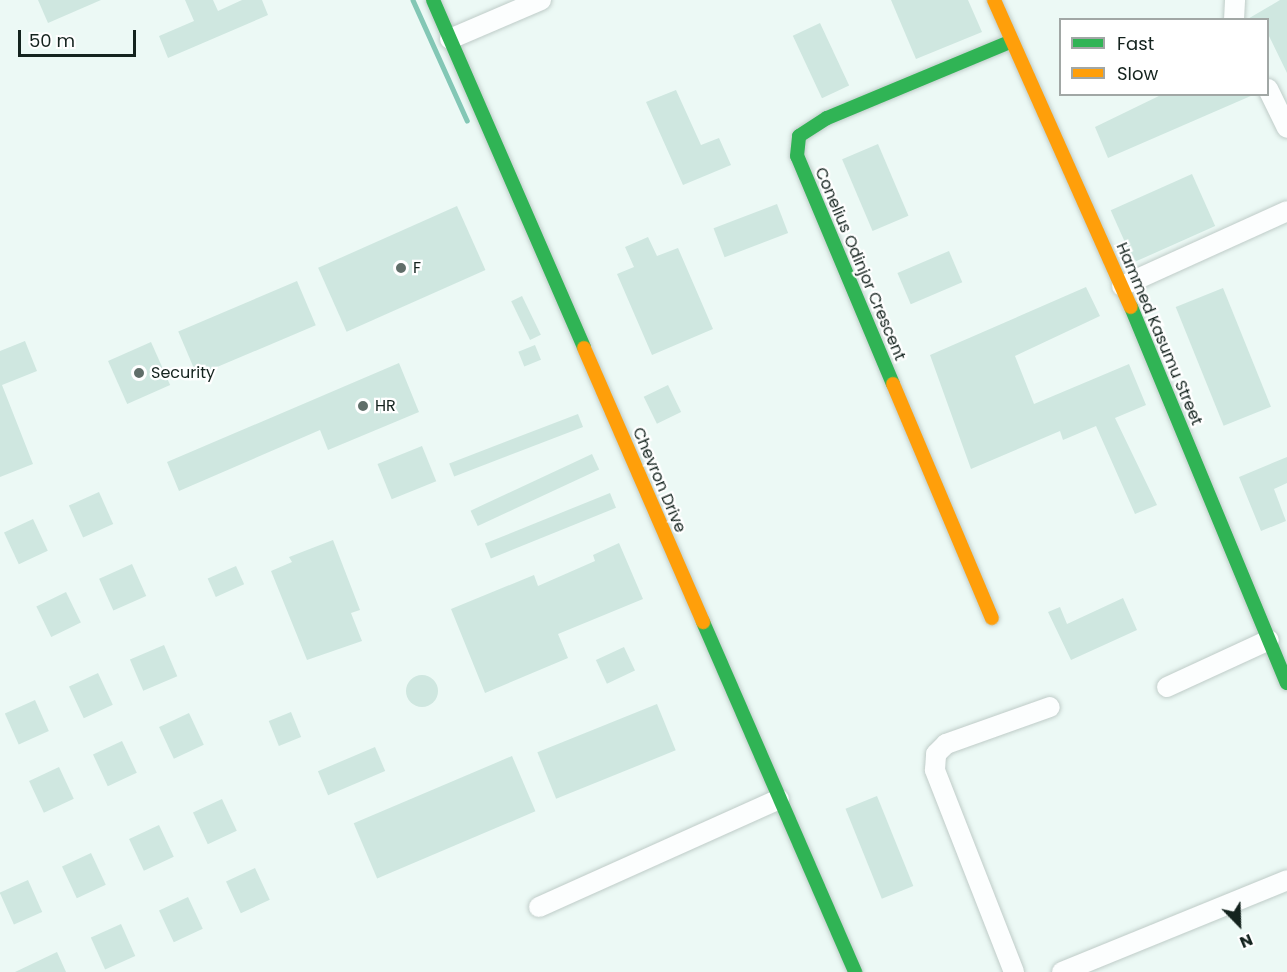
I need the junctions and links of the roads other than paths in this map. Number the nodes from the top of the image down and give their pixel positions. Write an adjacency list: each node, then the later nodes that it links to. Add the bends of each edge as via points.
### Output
1 (434, 0): 6 (street, Chevron Drive)
2 (541, 0): 6 (street)
3 (994, 0): 7 (street, Hammed Kasumu Street)
4 (1235, 0): 5 (street)
5 (1234, 18)
6 (450, 39): 17 (street, Chevron Drive)
7 (1012, 41): 11 (street, Hammed Kasumu Street); 12 (street, Conelius Odinjor Crescent, via 827,118 798,136 797,156)
8 (1269, 91): 9 (street)
9 (1287, 128)
10 (1287, 211): 11 (street)
11 (1122, 286): 13 (street, Hammed Kasumu Street)
12 (992, 618)
13 (1269, 640): 14 (street, Hammed Kasumu Street); 15 (street)
14 (1287, 683)
15 (1167, 687)
16 (1050, 707): 21 (street, via 946,744 936,754 936,770)
17 (779, 800): 19 (street); 20 (street, Chevron Drive)
18 (1287, 880): 22 (street)
19 (539, 907)
20 (855, 972)
21 (1014, 972)
22 (1062, 972)

